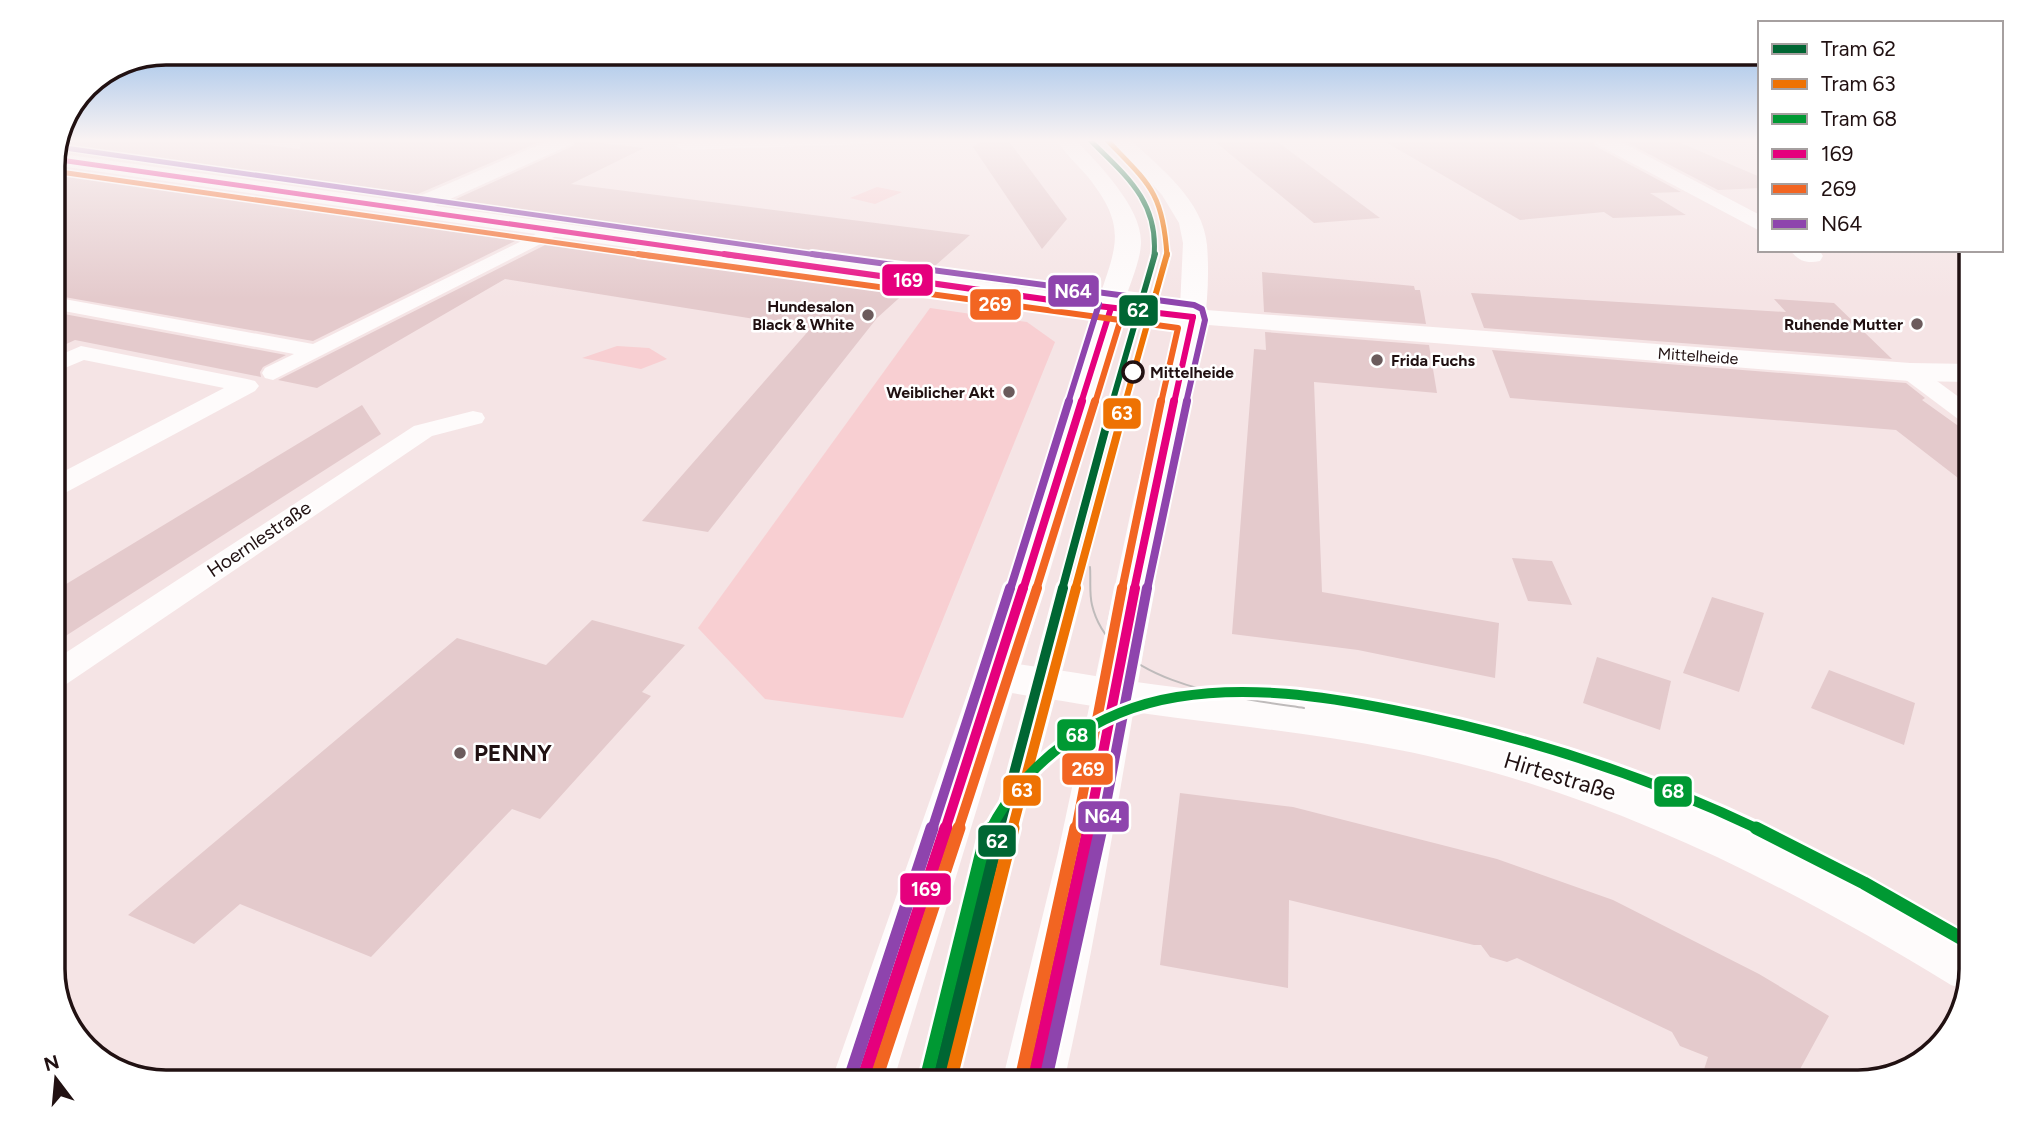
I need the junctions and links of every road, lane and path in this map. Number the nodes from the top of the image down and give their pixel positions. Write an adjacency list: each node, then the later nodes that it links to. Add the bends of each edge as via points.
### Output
1 (295, 193): 6 (main road, Mittelheide)
2 (445, 193): 6 (main road)
3 (1112, 193): 10 (main road, via 1127,223 1129,243)
4 (1172, 193): 11 (main road, via 1190,223 1195,243)
5 (1702, 193): 7 (main road)
6 (409, 209): 8 (main road, Mittelheide)
7 (1758, 223)
8 (554, 230): 10 (main road, Mittelheide); 12 (lane)
9 (65, 305): 12 (lane)
10 (1111, 308): 11 (main road, Mittelheide); 21 (main road)
11 (1193, 317): 14 (main road, Mittelheide); 22 (main road)
12 (315, 351): 15 (lane)
13 (65, 361): 19 (lane, via 82,354 247,386)
14 (1910, 372): 16 (main road, Mittelheide); 17 (lane)
15 (273, 373)
16 (1959, 373)
17 (1959, 408)
18 (473, 418): 20 (lane, Hoernlestraße, via 423,430)
19 (65, 482)
20 (65, 669)
21 (996, 676): 22 (main road, Hirtestraße); 24 (main road)
22 (1114, 694): 23 (main road, Hirtestraße, via 1415,737 1556,773 1772,857); 25 (main road)
23 (1959, 959)
24 (866, 1070)
25 (1036, 1070)

